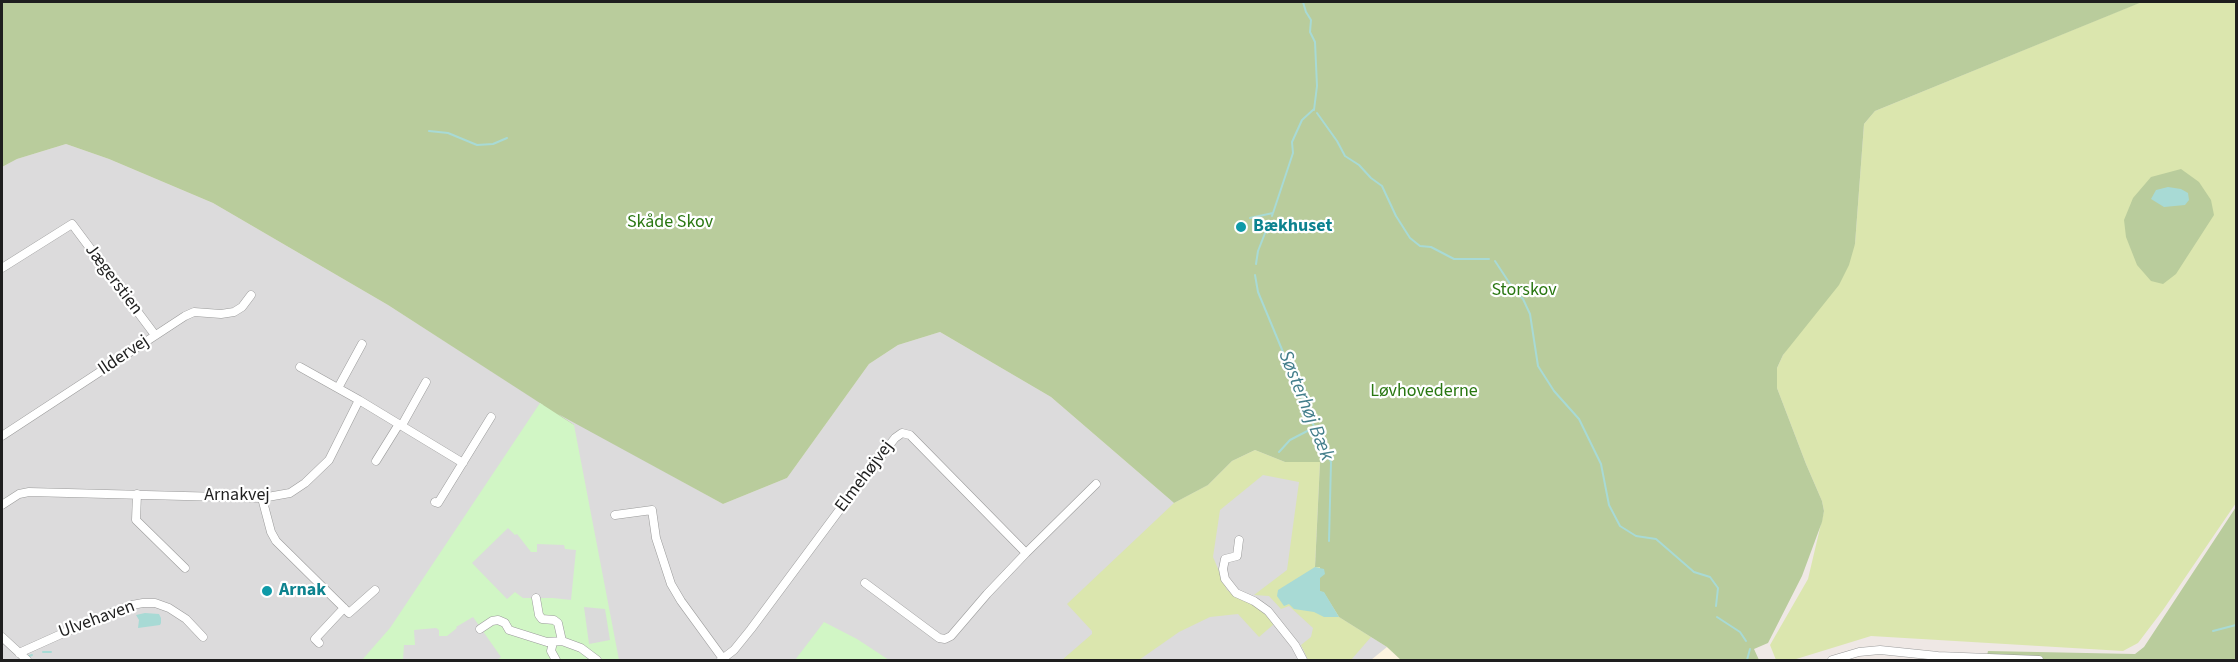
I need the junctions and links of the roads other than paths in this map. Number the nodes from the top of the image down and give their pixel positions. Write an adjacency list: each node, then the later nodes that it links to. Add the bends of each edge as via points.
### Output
1 (2, 268): 3 (street, Jægerstien, via 72,224)
2 (251, 295): 3 (street, Ildervej, via 234,312 194,312)
3 (155, 335): 11 (street, Ildervej)
4 (362, 344): 7 (street)
5 (300, 368): 7 (street)
6 (426, 382): 10 (street)
7 (339, 388): 8 (street)
8 (359, 400): 10 (street); 16 (street, Arnakvej, via 338,444 318,472 290,493)
9 (491, 417): 13 (street)
10 (401, 424): 12 (street); 13 (street)
11 (2, 436)
12 (376, 461)
13 (463, 463): 17 (street, via 438,503)
14 (1096, 484): 21 (street)
15 (137, 494): 16 (street, Arnakvej); 18 (street, Arnakvej, via 29,492); 22 (street, via 136,520)
16 (262, 498): 26 (street, via 276,541)
17 (435, 502)
18 (2, 505)
19 (615, 515): 37 (street, Elmehøjvej, via 652,510 656,538 671,584)
20 (1239, 540): 38 (street, via 1237,556 1226,559 1225,579 1236,593 1268,611)
21 (1026, 554): 23 (street, via 945,639); 37 (street, Elmehøjvej, via 910,435 902,433)
22 (185, 568)
23 (865, 583)
24 (375, 590): 26 (street, via 349,614)
25 (537, 598): 30 (street, via 539,615 558,623)
26 (344, 608): 32 (street, via 315,639)
27 (480, 629): 31 (street, via 498,620 509,630)
28 (2, 637): 33 (street)
29 (203, 637): 33 (street, Ulvehaven, via 169,608 142,603)
30 (562, 641): 31 (street); 36 (street)
31 (553, 642): 35 (street, via 551,651)
32 (319, 643)
33 (19, 653): 34 (street)
34 (27, 660)
35 (556, 660)
36 (597, 660)
37 (723, 660)
38 (1303, 660)
39 (1832, 660): 40 (street, via 1880,650)
40 (2039, 660)

